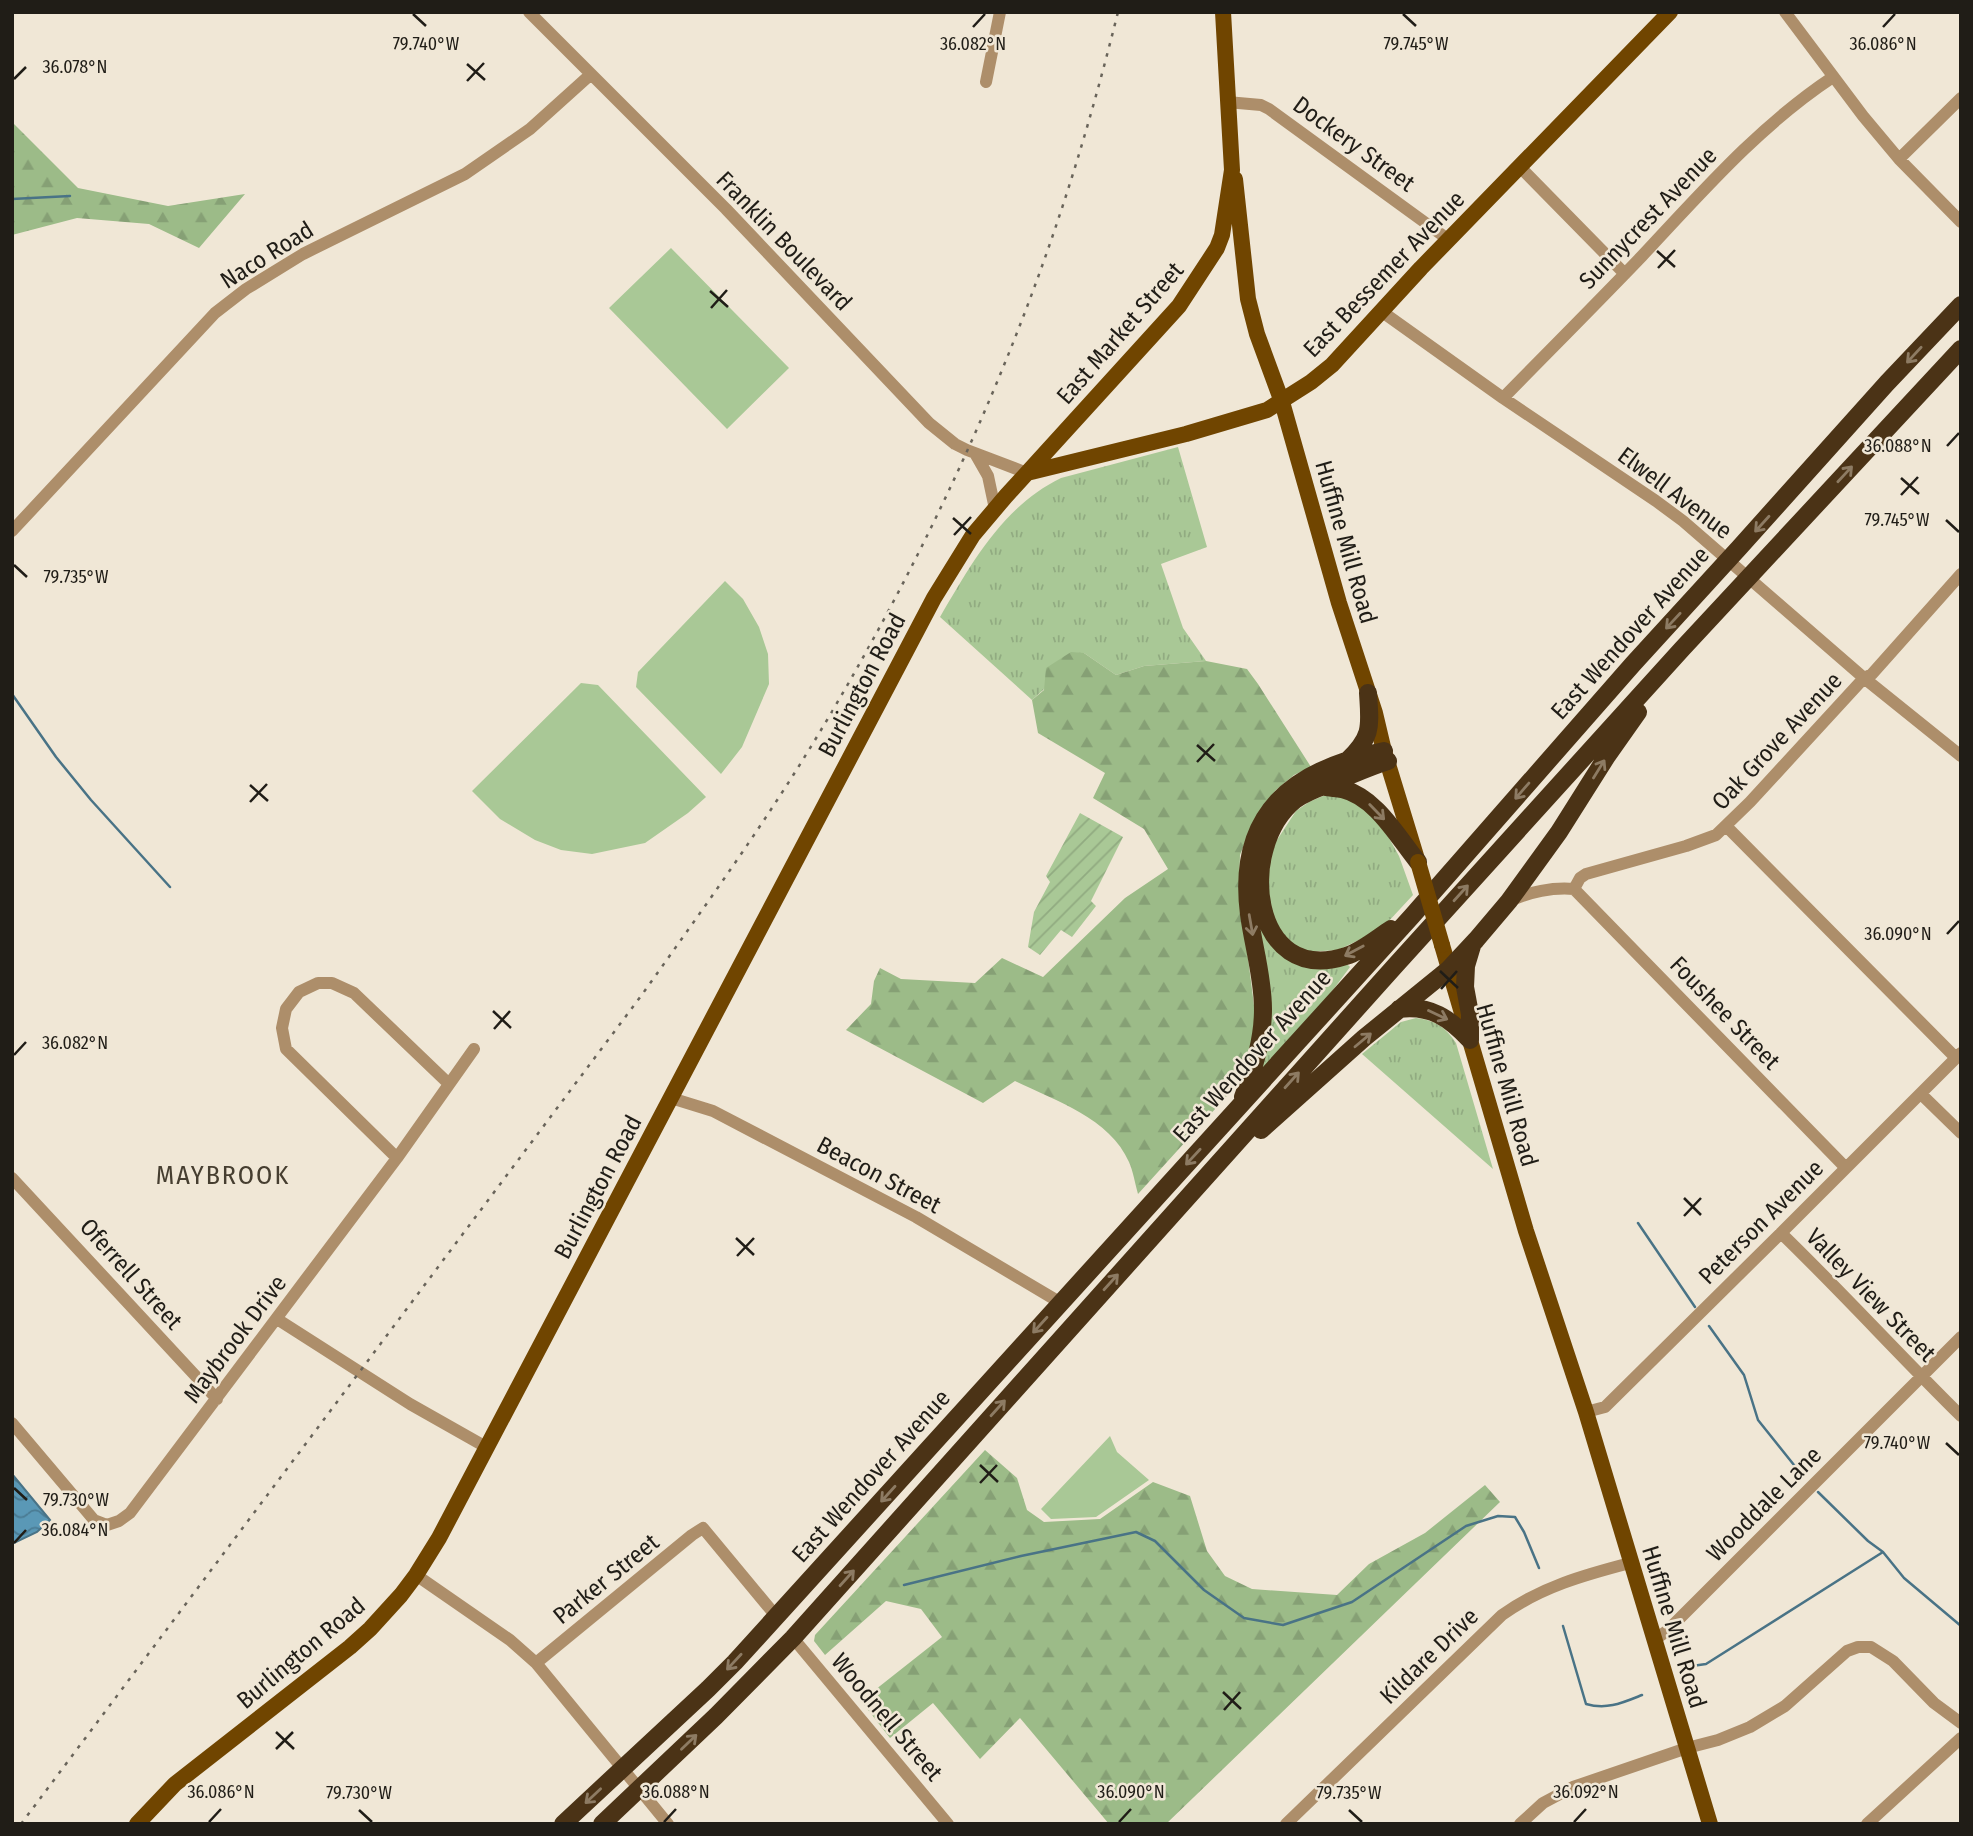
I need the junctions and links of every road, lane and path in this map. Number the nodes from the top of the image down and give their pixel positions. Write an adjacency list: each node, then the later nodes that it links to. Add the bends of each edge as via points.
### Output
1 (529, 12): 6 (street, Franklin Boulevard)
2 (1000, 12): 8 (street)
3 (1223, 12): 10 (main road, East Market Street)
4 (1670, 12): 12 (main road, East Bessemer Avenue)
5 (1785, 12): 7 (street)
6 (590, 75): 25 (street, Franklin Boulevard, via 726,209 929,423); 29 (street, Naco Road, via 530,128 465,174 303,254 225,305)
7 (1833, 77): 11 (street); 18 (street, Sunnycrest Avenue, via 1752,140)
8 (986, 82)
9 (1961, 98): 11 (street)
10 (1227, 102): 13 (main road, East Market Street); 15 (street, Dockery Street, via 1269,109)
11 (1899, 159): 14 (street)
12 (1520, 167): 15 (main road, East Bessemer Avenue); 18 (street)
13 (1232, 170): 16 (main road, East Market Street); 17 (main road, Huffine Mill Road)
14 (1961, 222)
15 (1449, 240): 21 (main road, East Bessemer Avenue)
16 (1219, 241): 17 (main road, via 1231,241); 19 (main road); 26 (main road, East Market Street, via 1179,306)
17 (1243, 255): 19 (main road, Huffine Mill Road)
18 (1625, 274): 23 (street, Sunnycrest Avenue)
19 (1245, 278): 24 (main road, Huffine Mill Road, via 1257,334)
20 (1961, 305): 30 (highway, East Wendover Avenue, one-way to 30)
21 (1381, 311): 23 (street, Elwell Avenue); 24 (main road, East Bessemer Avenue, via 1332,365)
22 (1961, 349): 32 (highway, East Wendover Avenue, one-way to 22)
23 (1503, 398): 30 (street, Elwell Avenue, via 1656,500)
24 (1282, 402): 26 (main road, East Bessemer Avenue, via 1186,434); 35 (main road, Huffine Mill Road)
25 (976, 454): 26 (street, Franklin Boulevard); 28 (street, via 988,476)
26 (1027, 473): 27 (main road, East Market Street)
27 (1006, 496): 28 (main road, Burlington Road)
28 (995, 509): 53 (main road, Burlington Road, via 934,598)
29 (12, 531)
30 (1729, 560): 32 (street, Elwell Avenue); 44 (highway, East Wendover Avenue, one-way to 44)
31 (1961, 573): 34 (street, Oak Grove Avenue)
32 (1749, 578): 33 (highway, East Wendover Avenue); 34 (street, Elwell Avenue)
33 (1682, 649): 43 (highway, one-way to 33); 59 (highway, East Wendover Avenue, one-way to 33)
34 (1864, 678): 37 (street, Elwell Avenue); 40 (street, Oak Grove Avenue)
35 (1368, 693): 36 (main road, Huffine Mill Road); 38 (highway, via 1368,736)
36 (1386, 756): 38 (highway); 39 (highway); 41 (main road, Huffine Mill Road)
37 (1961, 756)
38 (1348, 760): 54 (highway, one-way to 54, via 1286,792 1261,823 1253,843 1247,881 1263,1007 1262,1036)
39 (1321, 787): 41 (highway, one-way to 41, via 1362,797); 44 (highway, one-way to 39, via 1348,956 1329,960 1312,961 1293,954 1272,933 1260,900 1267,840 1285,810)
40 (1727, 826): 42 (street, Oak Grove Avenue, via 1686,846 1586,874); 50 (street)
41 (1418, 862): 46 (main road, Huffine Mill Road, bridge)
42 (1574, 889): 43 (street, via 1522,895); 57 (street, Foushee Street)
43 (1509, 901): 45 (highway)
44 (1412, 916): 54 (highway, East Wendover Avenue)
45 (1473, 943): 46 (highway); 48 (highway, via 1465,987)
46 (1449, 969): 47 (highway); 48 (main road, Huffine Mill Road)
47 (1399, 1009): 48 (highway, one-way to 48, via 1413,1007 1439,1014); 59 (highway, one-way to 47)
48 (1470, 1040): 66 (main road, Huffine Mill Road)
49 (474, 1049): 51 (street, Maybrook Drive)
50 (1958, 1055): 52 (street, Peterson Avenue)
51 (449, 1084): 56 (street, Maybrook Drive); 56 (street, via 354,993 332,983 318,983 299,992 286,1009 282,1028 286,1049)
52 (1921, 1094): 55 (street); 57 (street, Peterson Avenue)
53 (671, 1098): 61 (street, Beacon Street, via 713,1111 916,1217); 69 (main road, Burlington Road)
54 (1239, 1107): 61 (highway, East Wendover Avenue, one-way to 61)
55 (1961, 1133)
56 (397, 1158): 62 (street, Maybrook Drive)
57 (1845, 1167): 60 (street, Peterson Avenue)
58 (12, 1178): 65 (street, Oferrell Street)
59 (1197, 1186): 73 (highway, East Wendover Avenue, one-way to 59)
60 (1781, 1233): 64 (street, Valley View Street); 66 (street, Peterson Avenue, via 1605,1407)
61 (1061, 1303): 72 (highway, East Wendover Avenue, one-way to 72)
62 (277, 1319): 65 (street, Maybrook Drive); 69 (street)
63 (1961, 1336): 64 (street, Wooddale Lane)
64 (1920, 1376): 67 (street, Valley View Street); 74 (street, Wooddale Lane)
65 (217, 1399): 68 (street, Maybrook Drive, via 130,1513 107,1525 94,1520)
66 (1586, 1412): 70 (main road, Huffine Mill Road)
67 (1961, 1416)
68 (12, 1423)
69 (486, 1447): 71 (main road, Burlington Road)
70 (1630, 1563): 74 (main road, Huffine Mill Road); 86 (street, Kildare Drive, via 1558,1584 1502,1615)
71 (416, 1575): 75 (street); 81 (main road, Burlington Road, via 350,1647 175,1784)
72 (776, 1616): 75 (street, Parker Street, via 703,1528); 79 (highway, East Wendover Avenue, one-way to 79, via 708,1689)
73 (793, 1638): 80 (highway, East Wendover Avenue, one-way to 73); 85 (street, Woodnell Street)
74 (1654, 1640): 78 (main road, Huffine Mill Road)
75 (536, 1663): 79 (street)
76 (1961, 1723): 78 (street, via 1893,1661 1871,1647 1858,1647 1847,1651 1785,1706 1750,1727)
77 (1961, 1738): 89 (street)
78 (1687, 1748): 87 (street, via 1573,1787 1543,1803); 88 (main road, Huffine Mill Road)
79 (623, 1768): 80 (street); 82 (highway, East Wendover Avenue, one-way to 82)
80 (639, 1789): 83 (highway, East Wendover Avenue); 84 (street)
81 (137, 1824)
82 (562, 1824)
83 (602, 1824)
84 (668, 1824)
85 (948, 1824)
86 (1286, 1824)
87 (1520, 1824)
88 (1710, 1824)
89 (1867, 1824)

